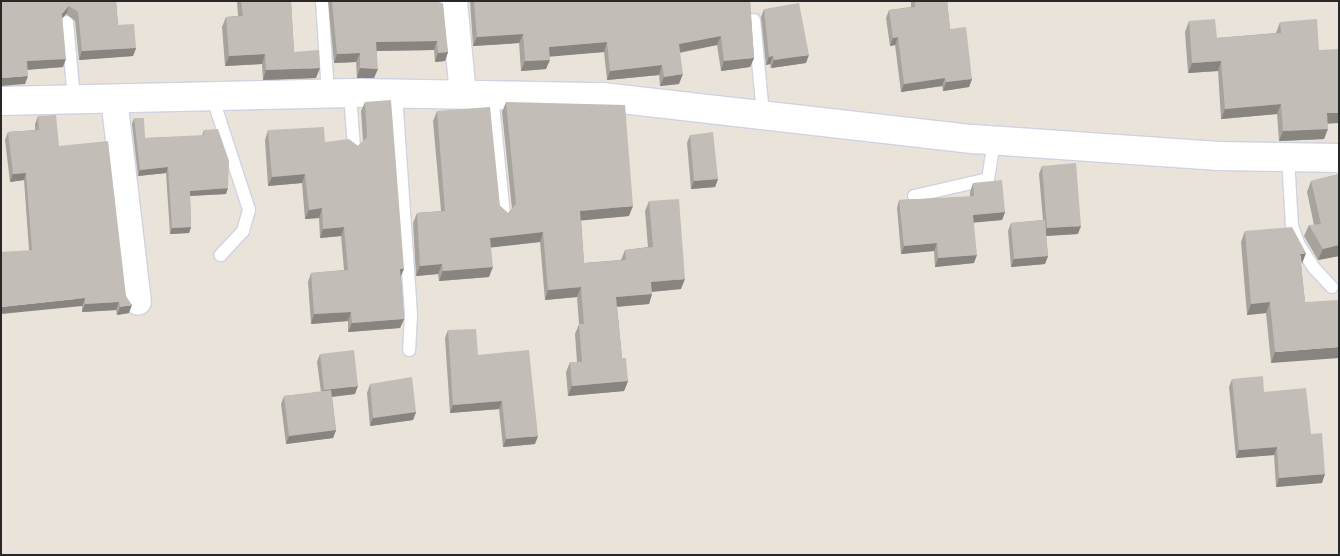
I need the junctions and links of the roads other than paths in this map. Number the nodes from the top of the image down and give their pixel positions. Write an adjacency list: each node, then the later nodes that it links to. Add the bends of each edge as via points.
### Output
1 (322, 1): 5 (lane)
2 (454, 1): 7 (street)
3 (754, 20): 13 (lane)
4 (68, 22): 11 (lane)
5 (339, 94): 6 (street); 9 (street); 15 (lane)
6 (396, 94): 7 (street); 23 (lane, via 411,315)
7 (463, 95): 8 (street)
8 (492, 95): 13 (street, via 603,97); 19 (lane)
9 (212, 96): 10 (street); 20 (lane, via 249,210 242,232)
10 (114, 98): 11 (street); 22 (street)
11 (74, 99): 12 (street)
12 (1, 101)
13 (763, 114): 14 (street, via 879,130)
14 (994, 140): 16 (street, via 1218,156); 18 (lane, via 988,179)
15 (354, 147)
16 (1288, 157): 17 (street); 21 (lane, via 1292,226 1299,245 1314,268)
17 (1339, 158)
18 (914, 196)
19 (504, 215)
20 (221, 255)
21 (1332, 287)
22 (138, 302)
23 (409, 350)

